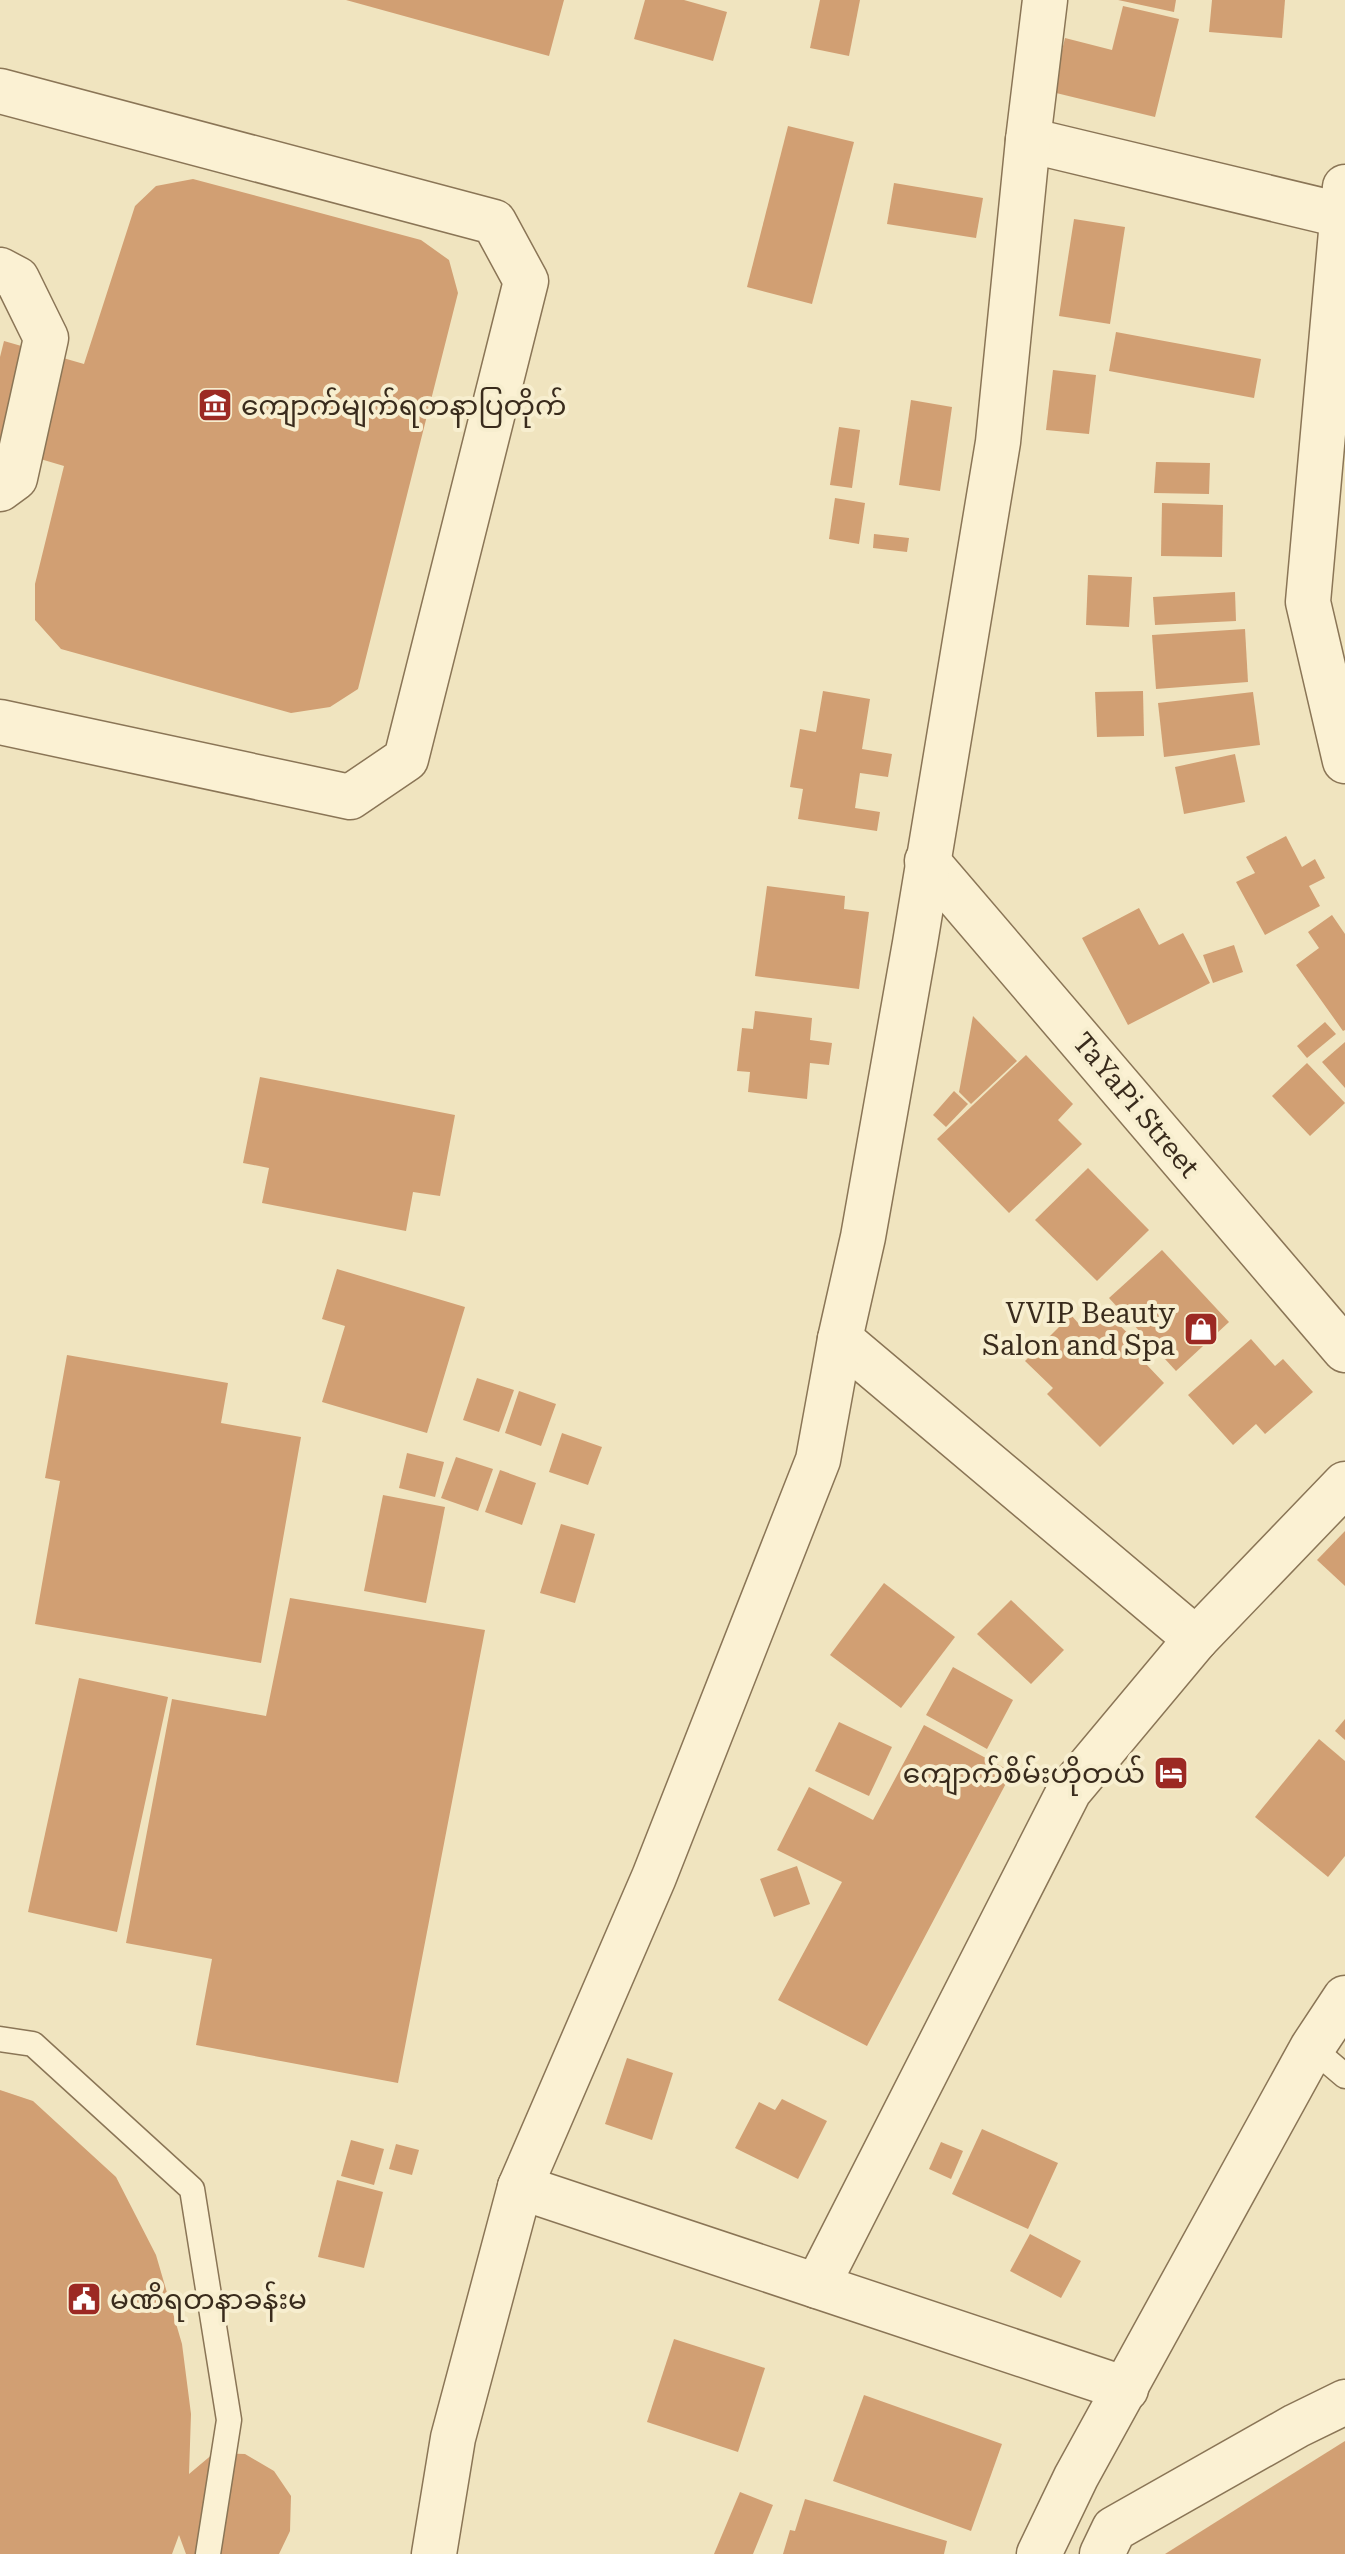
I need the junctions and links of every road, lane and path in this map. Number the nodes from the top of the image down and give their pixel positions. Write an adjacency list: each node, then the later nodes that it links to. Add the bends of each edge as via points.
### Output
1 (1045, 0): 3 (street)
2 (0, 91): 7 (street, via 494,222 526,281 406,759 350,797)
3 (1028, 140): 4 (street); 9 (street, via 998,442)
4 (1344, 206): 8 (street, via 1308,602)
5 (0, 270): 6 (street, via 17,279 46,338 15,478)
6 (0, 489)
7 (0, 722)
8 (1345, 761)
9 (927, 861): 10 (street, via 863,1237); 11 (street, TaYaPi Street)
10 (840, 1339): 13 (street); 18 (street, via 818,1460 654,1877)
11 (1345, 1350)
12 (1345, 1484): 13 (street)
13 (1196, 1639): 19 (street, via 1069,1791)
14 (1345, 1998): 16 (street)
15 (0, 2039): 24 (lane, via 33,2044 192,2189 229,2420)
16 (1312, 2048): 17 (lane); 20 (street)
17 (1345, 2076)
18 (520, 2187): 19 (street); 25 (street, via 453,2438)
19 (817, 2286): 20 (street)
20 (1126, 2389): 22 (street)
21 (1345, 2402): 23 (street, via 1296,2426)
22 (1059, 2512): 23 (street); 26 (street)
23 (1108, 2541)
24 (208, 2554)
25 (434, 2554)
26 (1039, 2554)

